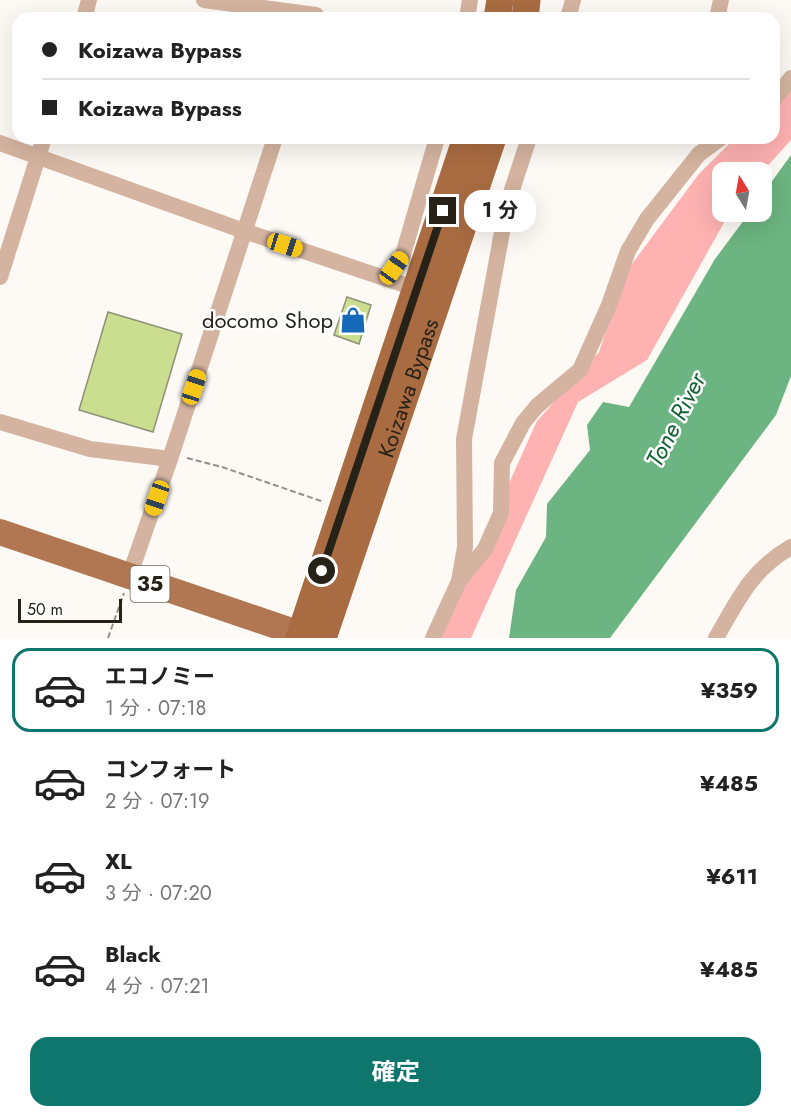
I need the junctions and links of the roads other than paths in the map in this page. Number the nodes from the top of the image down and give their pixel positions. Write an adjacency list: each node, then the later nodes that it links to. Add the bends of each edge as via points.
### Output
1 (204, 0): 2 (street)
2 (318, 11)
3 (791, 78): 4 (street)
4 (780, 92)
5 (0, 143): 13 (street)
6 (42, 144): 13 (street)
7 (273, 144): 14 (street)
8 (435, 144): 16 (street, via 402,258)
9 (464, 144): 17 (highway, Koizawa Bypass)
10 (491, 144): 17 (highway, Koizawa Bypass, via 474,198)
11 (527, 144): 23 (street, via 507,205 464,439 465,547)
12 (697, 146): 23 (street, via 628,251 580,370 523,423 502,463 501,513 485,549)
13 (37, 158): 14 (street); 15 (street)
14 (244, 231): 16 (street); 19 (street)
15 (0, 277)
16 (387, 279): 17 (street)
17 (427, 293): 24 (highway, Koizawa Bypass); 24 (highway, Koizawa Bypass, via 344,507)
18 (0, 422): 19 (street, via 90,449)
19 (171, 456): 22 (street)
20 (0, 532): 22 (main road, 35)
21 (791, 547): 26 (street, via 761,568)
22 (129, 577): 24 (main road, 35)
23 (459, 581): 25 (street)
24 (309, 637)
25 (433, 638)
26 (716, 638)

